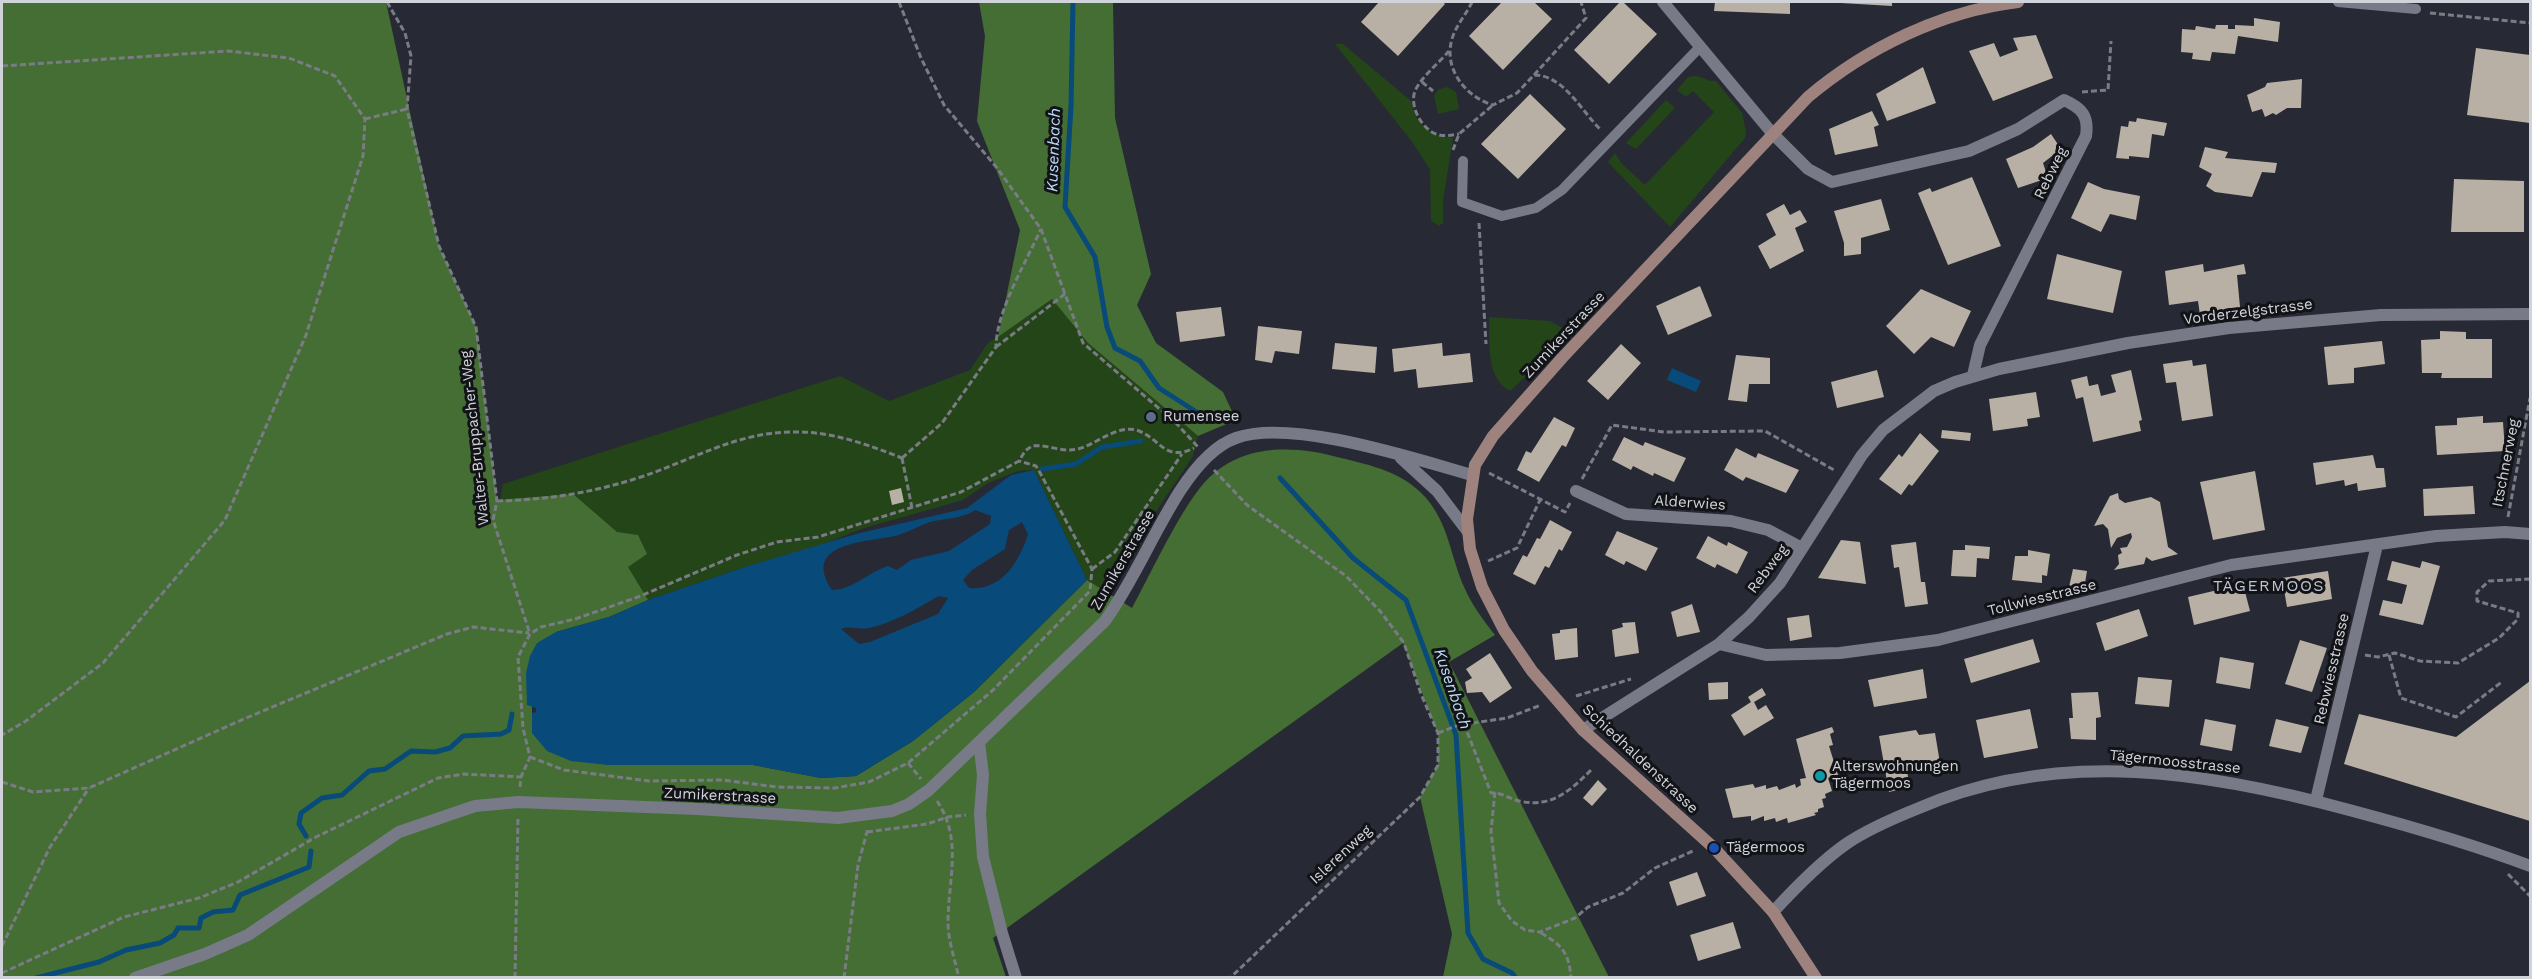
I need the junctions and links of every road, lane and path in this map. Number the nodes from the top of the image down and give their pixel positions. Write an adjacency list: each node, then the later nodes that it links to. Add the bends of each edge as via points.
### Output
1 (387, 2): 19 (path, Walter-Bruppacher-Weg, via 405,33 411,56)
2 (899, 2): 27 (path, via 944,105)
3 (1472, 2): 12 (path, via 1458,24)
4 (1581, 2): 14 (path, via 1586,18)
5 (1663, 2): 11 (street)
6 (2018, 2): 21 (main road, Zumikerstrasse, via 1931,24 1881,47 1829,80)
7 (2338, 2): 8 (lane)
8 (2416, 9): 9 (path, via 2432,14)
9 (2530, 23)
10 (2111, 41): 17 (path, via 2108,90 2086,90)
11 (1699, 48): 21 (street); 23 (lane)
12 (1449, 51): 15 (path); 18 (path, via 1456,74 1468,93)
13 (2, 66): 20 (path, via 228,51 290,58 335,76)
14 (1534, 75): 18 (path, via 1517,93); 23 (path, via 1554,80)
15 (1422, 82): 16 (path); 22 (path, via 1414,102 1423,124 1438,135)
16 (1433, 91)
17 (2064, 100): 21 (street, via 2018,129 1969,151 1833,182 1808,170); 32 (street, Rebweg, via 2084,113 2088,122 2086,136 1980,345)
18 (1493, 105): 22 (path)
19 (407, 109): 20 (path); 44 (path, Walter-Bruppacher-Weg, via 439,246 476,327)
20 (365, 119): 66 (path, via 363,156 306,335 225,520 103,663)
21 (1772, 133): 39 (main road, Zumikerstrasse, via 1562,358 1493,436)
22 (1459, 134): 24 (path)
23 (1611, 140): 26 (lane, via 1563,190 1536,208 1502,216)
24 (1453, 151)
25 (1463, 161): 26 (lane, via 1461,202)
26 (1479, 208): 30 (path)
27 (1041, 229): 28 (path); 31 (path, via 1007,305 996,335)
28 (1065, 294): 31 (path); 35 (path, via 1083,344 1176,423 1197,447)
29 (2530, 314): 32 (street, Vorderzelgstrasse, via 2381,315 2272,323 2128,343)
30 (1486, 344)
31 (996, 347): 36 (path, via 942,423)
32 (1973, 375): 41 (street, Rebweg, via 1934,391 1883,430)
33 (2530, 398): 48 (path, Itschnerweg)
34 (1395, 453): 37 (street, Zumikerstrasse, via 1313,437 1251,433 1233,439); 39 (street, Zumikerstrasse); 47 (street, via 1430,483)
35 (1182, 454): 38 (path, via 1160,447 1137,430 1126,430 1065,451 1032,446); 53 (path, via 1114,552)
36 (902, 458): 44 (path, via 846,438 811,432 766,434 705,450 606,488 533,500); 45 (path)
37 (1206, 458): 65 (path, via 1219,478 1247,505 1346,576 1380,611 1404,643); 67 (street, Zumikerstrasse, via 1181,489 1105,621)
38 (1019, 461): 45 (path, via 961,492); 53 (path, via 1036,466)
39 (1473, 470): 43 (path); 47 (main road, Schiedhaldenstrasse)
40 (1583, 478): 41 (path, via 1612,425 1664,432 1765,431)
41 (1847, 478): 51 (street, Rebweg)
42 (1576, 491): 51 (street, Alderwies, via 1626,514 1731,521 1768,530)
43 (1540, 500): 46 (path); 52 (path, via 1517,548)
44 (497, 501): 55 (path, Walter-Bruppacher-Weg, via 493,520)
45 (912, 508): 55 (path, via 818,537 757,548 638,597 541,627)
46 (1565, 512)
47 (1468, 532): 52 (main road, Schiedhaldenstrasse)
48 (2505, 532): 49 (street, Tollwiesstrasse); 50 (street, Tollwiesstrasse)
49 (2530, 534)
50 (2377, 545): 56 (street, Tollwiesstrasse, via 2231,565 1938,640 1840,653 1766,656); 57 (street, Rebwiesstrasse)
51 (1802, 548): 56 (street, Rebweg, via 1780,583)
52 (1474, 567): 64 (main road, Schiedhaldenstrasse, via 1504,630 1532,671)
53 (1092, 569): 68 (path, via 1090,591 993,691 908,763 869,782 835,788 723,780 649,781 564,770)
54 (2530, 579): 58 (path, via 2489,581 2477,592 2477,601 2518,613 2518,619 2499,638 2458,663)
55 (530, 634): 68 (path, via 518,657 523,728); 72 (path, via 473,627 447,634)
56 (1719, 644): 59 (street)
57 (2352, 652): 58 (path); 74 (street, Rebwiesstrasse)
58 (2389, 655): 60 (path, via 2401,698 2456,717)
59 (1658, 681): 61 (path, via 1639,676); 64 (street)
60 (2503, 681)
61 (1576, 696)
62 (1543, 705): 63 (path, via 1508,718)
63 (1462, 725): 65 (path); 73 (path, via 1491,793)
64 (1582, 730): 78 (main road, Schiedhaldenstrasse)
65 (1438, 734): 89 (path, Islerenweg, via 1438,765 1420,797)
66 (2, 735)
67 (979, 742): 76 (street, Zumikerstrasse, via 909,804); 88 (street, via 983,857)
68 (530, 758): 70 (path)
69 (1591, 770): 73 (path, via 1564,795 1550,802 1517,801)
70 (521, 777): 75 (path); 83 (path, via 464,774 438,778 316,837 238,882 199,898 124,917)
71 (2, 782): 72 (path, via 33,792)
72 (89, 788): 82 (path, via 50,847)
73 (1495, 792): 81 (path, via 1491,831 1499,903 1512,921 1525,930)
74 (2316, 800): 79 (street, Tägermoosstrasse, via 2429,831); 80 (street, Tägermoosstrasse, via 2245,784 2164,773 2070,770 2026,776 1975,787 1887,821 1846,844 1808,875)
75 (518, 802): 76 (street, Zumikerstrasse, via 838,818); 84 (street, Zumikerstrasse, via 475,806 399,832 248,935); 85 (path)
76 (870, 815): 77 (path)
77 (867, 832): 86 (path, via 856,876); 87 (path, via 927,824 948,817 952,852 947,925)
78 (1711, 844): 80 (main road, Schiedhaldenstrasse); 81 (path, via 1655,868 1623,893)
79 (2530, 866)
80 (1773, 912): 91 (main road, Schiedhaldenstrasse)
81 (1540, 932): 90 (path, via 1562,946)
82 (2, 946)
83 (2, 973)
84 (135, 978)
85 (515, 978)
86 (844, 978)
87 (959, 978)
88 (1016, 978)
89 (1230, 978)
90 (1571, 978)
91 (1816, 978)

